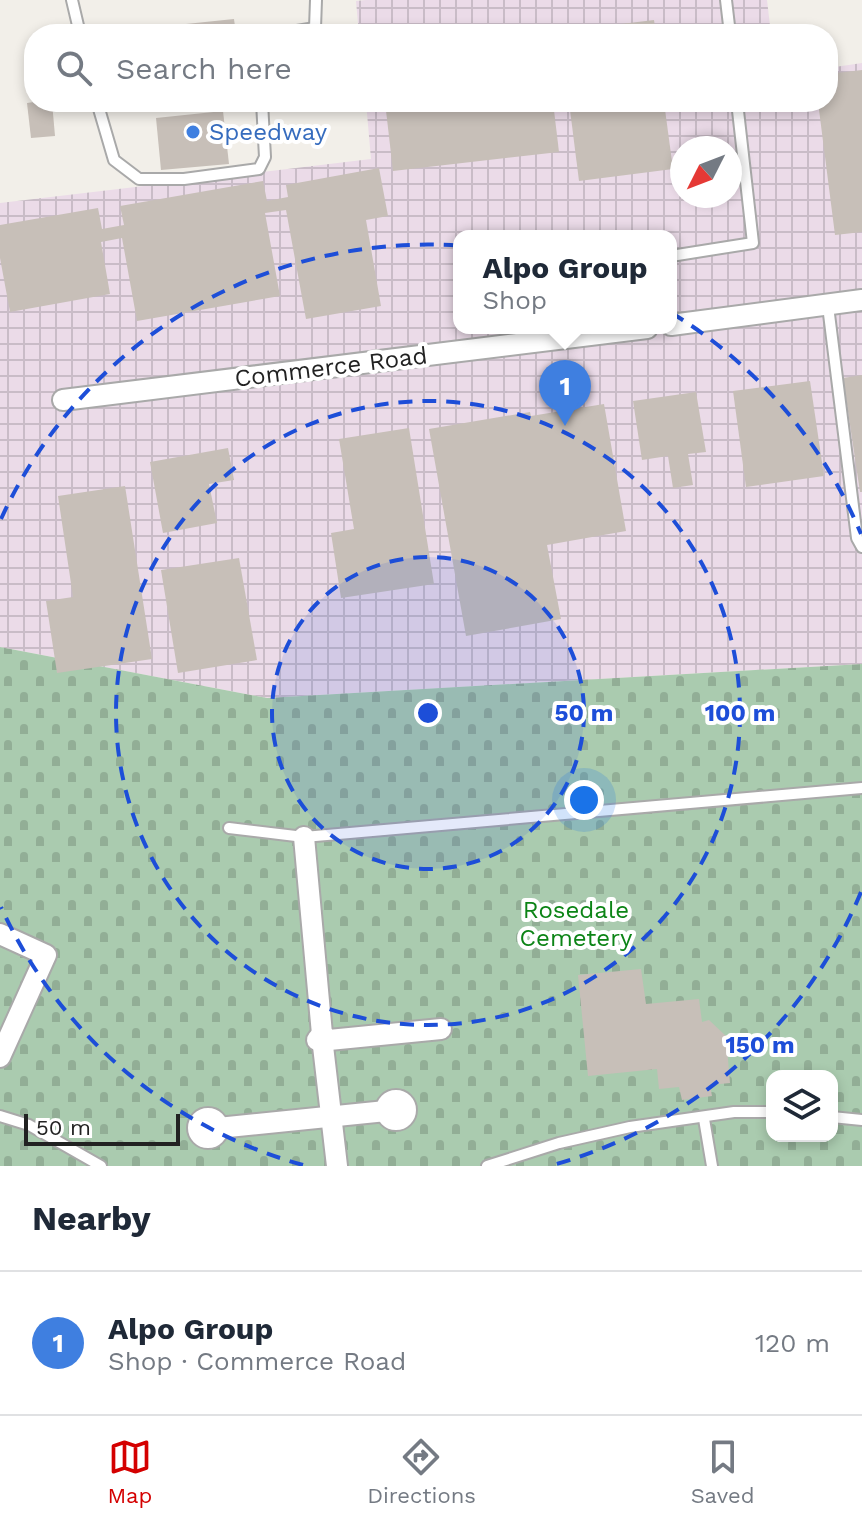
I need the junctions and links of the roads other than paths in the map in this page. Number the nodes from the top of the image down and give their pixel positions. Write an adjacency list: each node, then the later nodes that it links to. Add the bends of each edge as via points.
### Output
1 (72, 0): 4 (lane)
2 (316, 0): 5 (lane)
3 (726, 0): 6 (lane)
4 (78, 24)
5 (315, 24)
6 (729, 24)
7 (100, 112): 8 (lane, via 114,160 139,179 184,179 259,169 265,157)
8 (263, 112)
9 (738, 112): 10 (lane, via 753,243)
10 (677, 255)
11 (862, 300): 12 (street)
12 (828, 306): 13 (street); 16 (lane)
13 (677, 324)
14 (598, 334): 15 (street, Commerce Road)
15 (63, 400)
16 (862, 547)
17 (862, 788): 19 (lane)
18 (229, 828): 19 (lane)
19 (304, 837): 22 (street)
20 (0, 934): 23 (street, via 46,955)
21 (441, 1029): 22 (street)
22 (325, 1040): 27 (street)
23 (0, 1057)
24 (386, 1111): 27 (street)
25 (766, 1112): 29 (lane)
26 (0, 1116): 32 (lane, via 29,1125)
27 (331, 1116): 31 (street); 33 (street)
28 (838, 1118): 30 (lane)
29 (704, 1119): 34 (lane, via 602,1133); 35 (lane)
30 (862, 1120)
31 (218, 1128)
32 (101, 1166)
33 (337, 1166)
34 (487, 1166)
35 (712, 1166)

